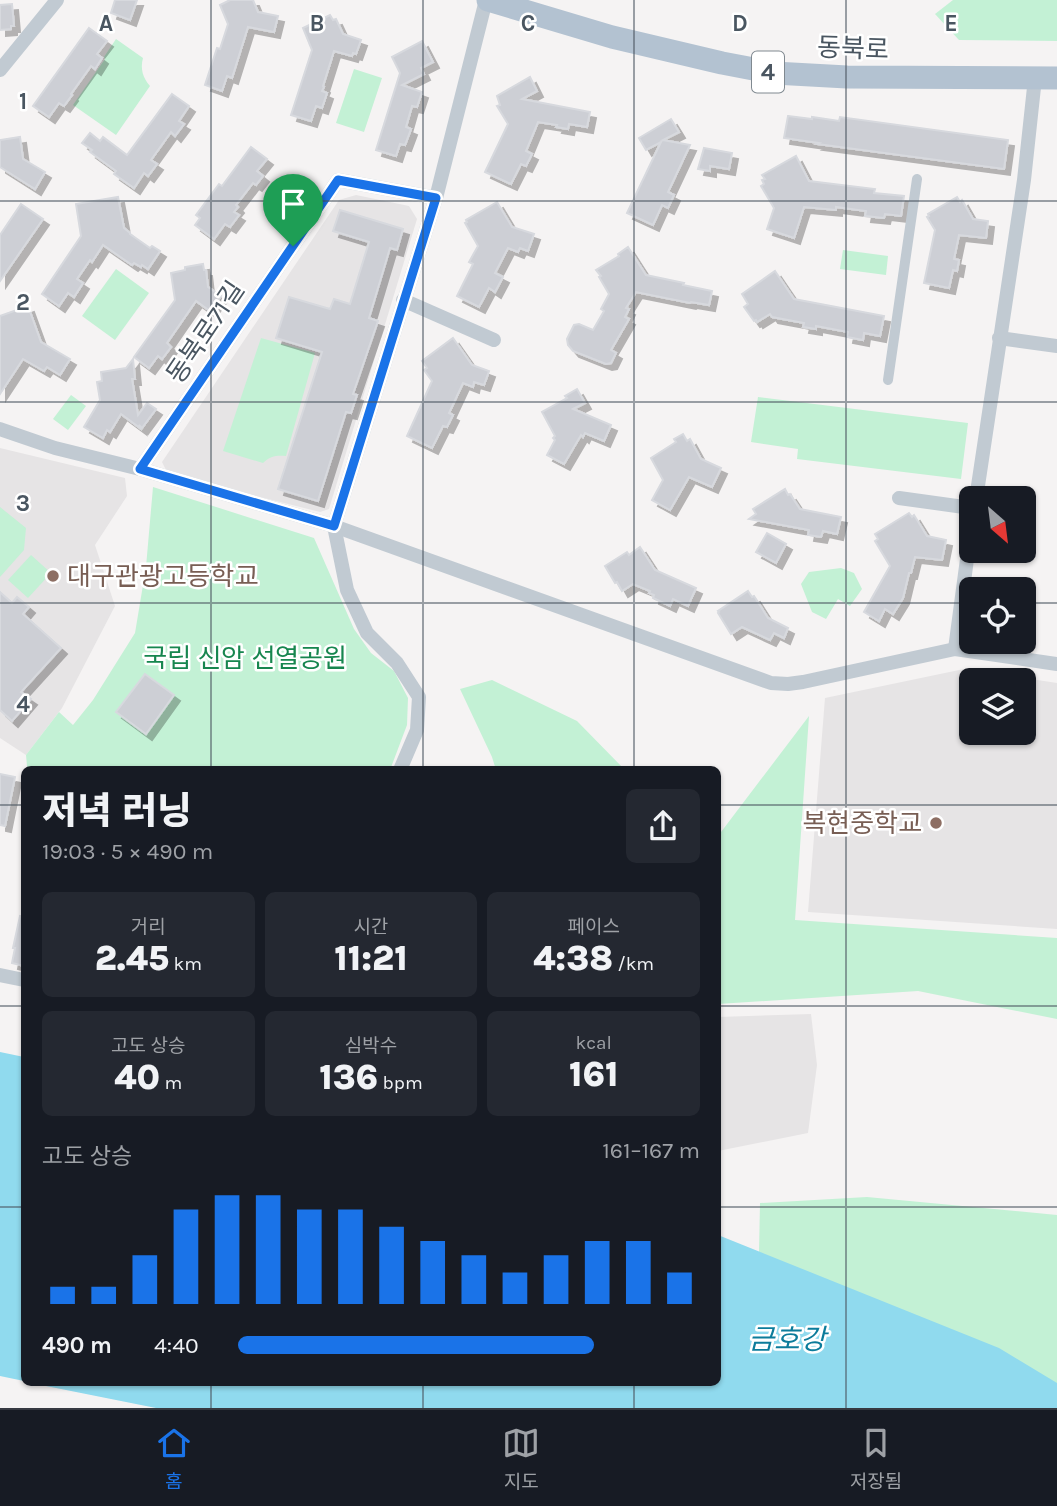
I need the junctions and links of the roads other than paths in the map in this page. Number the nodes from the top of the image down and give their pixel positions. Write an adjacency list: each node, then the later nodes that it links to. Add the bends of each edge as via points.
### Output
1 (56, 0): 3 (street)
2 (487, 0): 4 (main road, 동북로 / 4, via 612,37 774,73); 6 (street)
3 (0, 70)
4 (1046, 78): 8 (street, via 1024,180)
5 (917, 179): 11 (street)
6 (436, 198): 7 (street); 13 (street, 동북로71길, via 338,180)
7 (403, 300): 9 (street); 17 (street)
8 (999, 338): 10 (street); 14 (street)
9 (494, 340)
10 (1057, 346)
11 (888, 380)
12 (0, 429): 13 (street)
13 (140, 469): 17 (street)
14 (978, 486)
15 (899, 498): 16 (street)
16 (959, 506)
17 (334, 526): 19 (street, via 771,683 803,682); 21 (street, via 347,590 368,633 397,663 419,698 417,730)
18 (966, 564): 19 (street)
19 (955, 649): 20 (street)
20 (1057, 664)
21 (402, 766)
22 (0, 975): 23 (street)
23 (21, 979)

